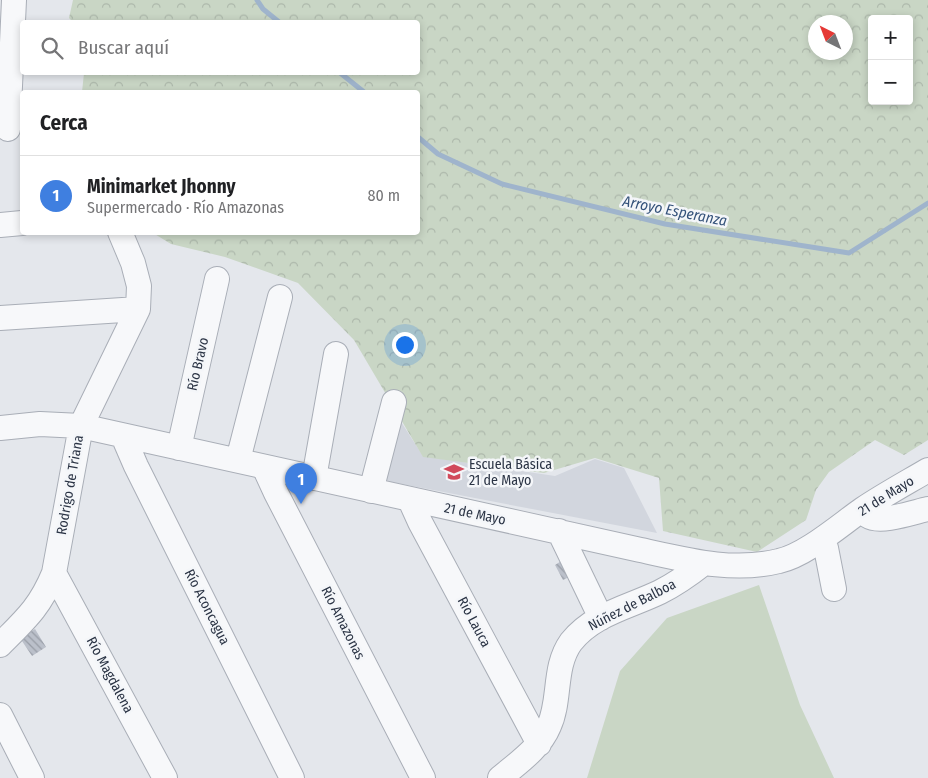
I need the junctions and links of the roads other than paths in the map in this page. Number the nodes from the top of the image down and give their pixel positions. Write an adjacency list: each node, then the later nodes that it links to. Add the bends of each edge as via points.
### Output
1 (14, 0): 2 (street)
2 (10, 129)
3 (20, 223): 4 (street)
4 (0, 225)
5 (121, 235): 8 (street, Rodrigo de Triana, via 139,286)
6 (217, 279): 15 (street, Río Bravo)
7 (280, 297): 16 (street)
8 (138, 309): 9 (street); 12 (street, Rodrigo de Triana)
9 (0, 318)
10 (336, 354): 19 (street)
11 (394, 402): 20 (street)
12 (80, 426): 13 (street, 21 de Mayo, via 40,424); 14 (street, 21 de Mayo); 27 (street, Rodrigo de Triana)
13 (0, 428)
14 (123, 436): 15 (street, 21 de Mayo); 35 (street, Río Aconcagua)
15 (179, 448): 16 (street, 21 de Mayo)
16 (238, 460): 17 (street, 21 de Mayo)
17 (264, 467): 19 (street, 21 de Mayo); 36 (street, Río Amazonas)
18 (928, 470): 22 (street, 21 de Mayo)
19 (314, 478): 20 (street, 21 de Mayo)
20 (371, 491): 21 (street, 21 de Mayo)
21 (410, 500): 24 (street, 21 de Mayo); 32 (street, Río Lauca)
22 (863, 509): 23 (street, via 868,516 885,519); 25 (street, 21 de Mayo)
23 (928, 509)
24 (559, 532): 26 (street, 21 de Mayo); 29 (street)
25 (797, 554): 26 (street, 21 de Mayo, via 758,565); 28 (street, via 827,553)
26 (704, 563): 29 (street, Núñez de Balboa, via 658,593)
27 (54, 573): 30 (street, Rodrigo de Triana, via 46,593 30,616); 34 (street, Río Magdalena)
28 (834, 589)
29 (600, 618): 32 (street, Núñez de Balboa, via 581,631 564,656 556,704 550,725)
30 (0, 645)
31 (0, 715): 33 (street)
32 (539, 744): 37 (street, Núñez de Balboa)
33 (32, 778)
34 (165, 778)
35 (292, 778)
36 (423, 778)
37 (500, 778)

